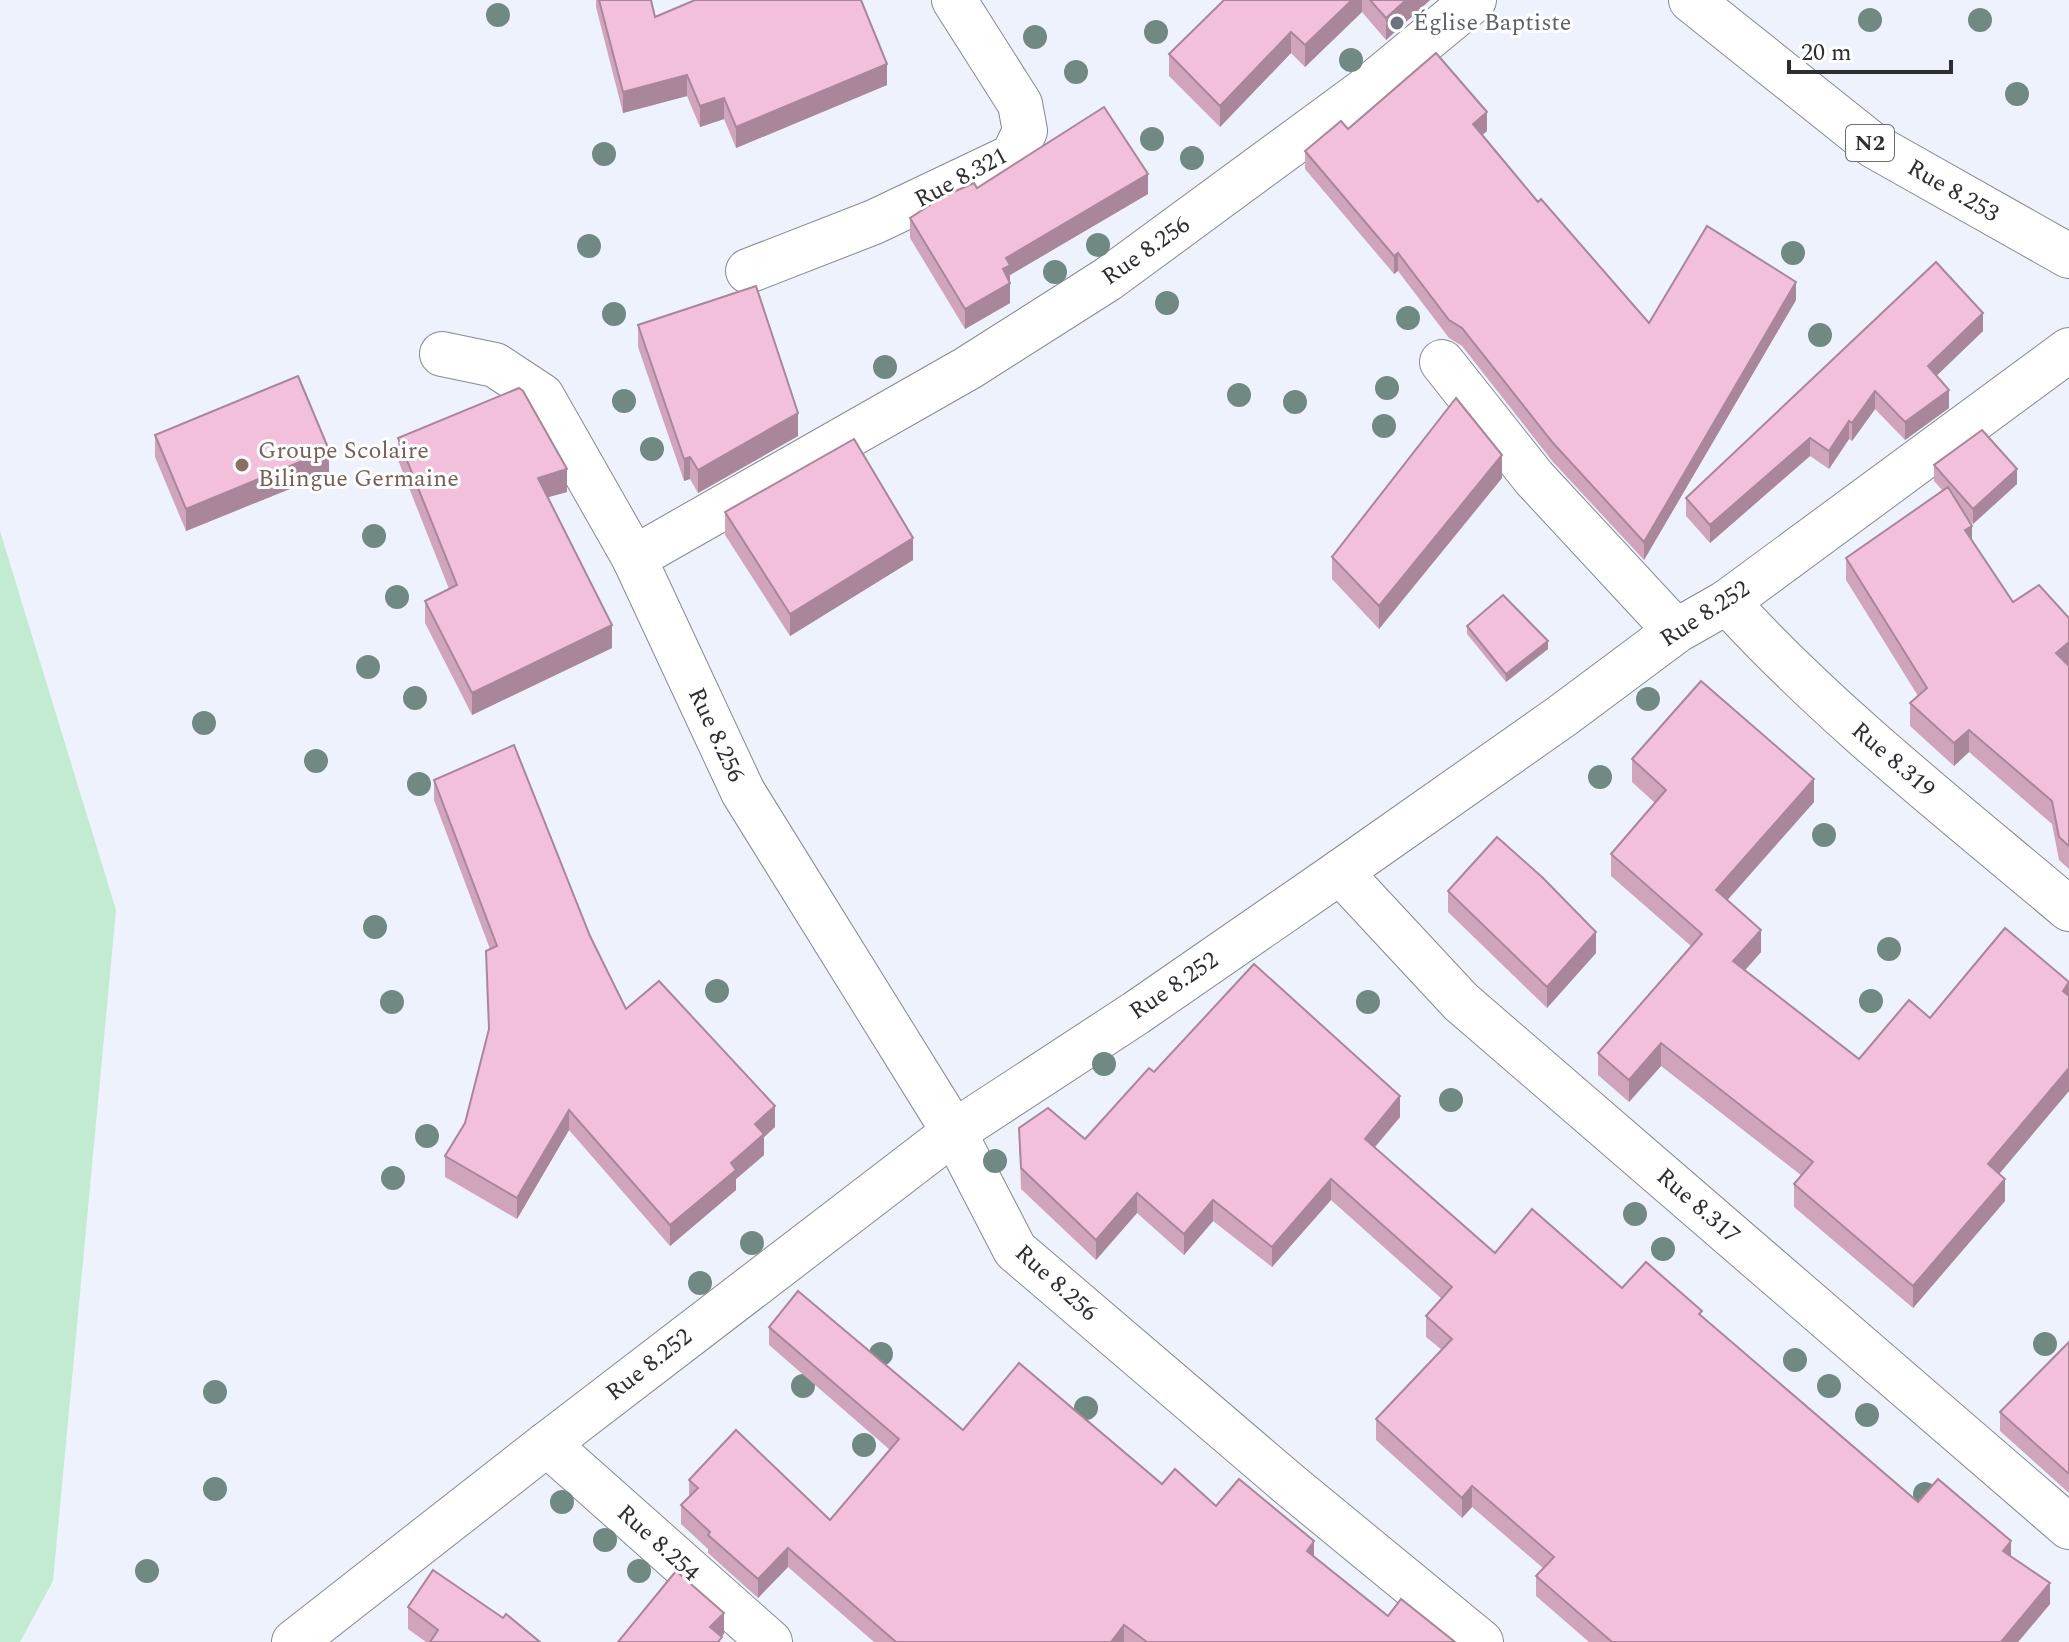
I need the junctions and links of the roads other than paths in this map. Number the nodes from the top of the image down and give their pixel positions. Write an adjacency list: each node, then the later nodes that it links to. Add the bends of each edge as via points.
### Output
1 (954, 0): 5 (main road, Rue 8.321, via 1020,104 1025,131 1013,156 874,222)
2 (1474, 0): 9 (main road, Rue 8.256, via 1364,91 1108,279 968,368)
3 (1691, 0): 4 (main road, Rue 8.253 / N2, via 1874,146)
4 (2069, 256)
5 (748, 271)
6 (2069, 350): 10 (main road, Rue 8.252)
7 (442, 354): 9 (main road, via 495,365 542,396)
8 (1442, 362): 11 (main road, via 1534,478)
9 (634, 558): 14 (main road, Rue 8.256, via 743,792)
10 (1727, 602): 11 (main road, Rue 8.252); 13 (main road, Rue 8.319, via 1830,706)
11 (1676, 631): 12 (main road, Rue 8.252)
12 (1340, 872): 14 (main road, Rue 8.252); 16 (main road, Rue 8.317, via 1461,1002)
13 (2069, 909)
14 (954, 1132): 15 (main road, Rue 8.252); 19 (main road, Rue 8.256, via 1015,1250)
15 (547, 1444): 17 (main road, Rue 8.252); 18 (main road, Rue 8.254)
16 (2069, 1527)
17 (294, 1642)
18 (770, 1642)
19 (1481, 1642)

